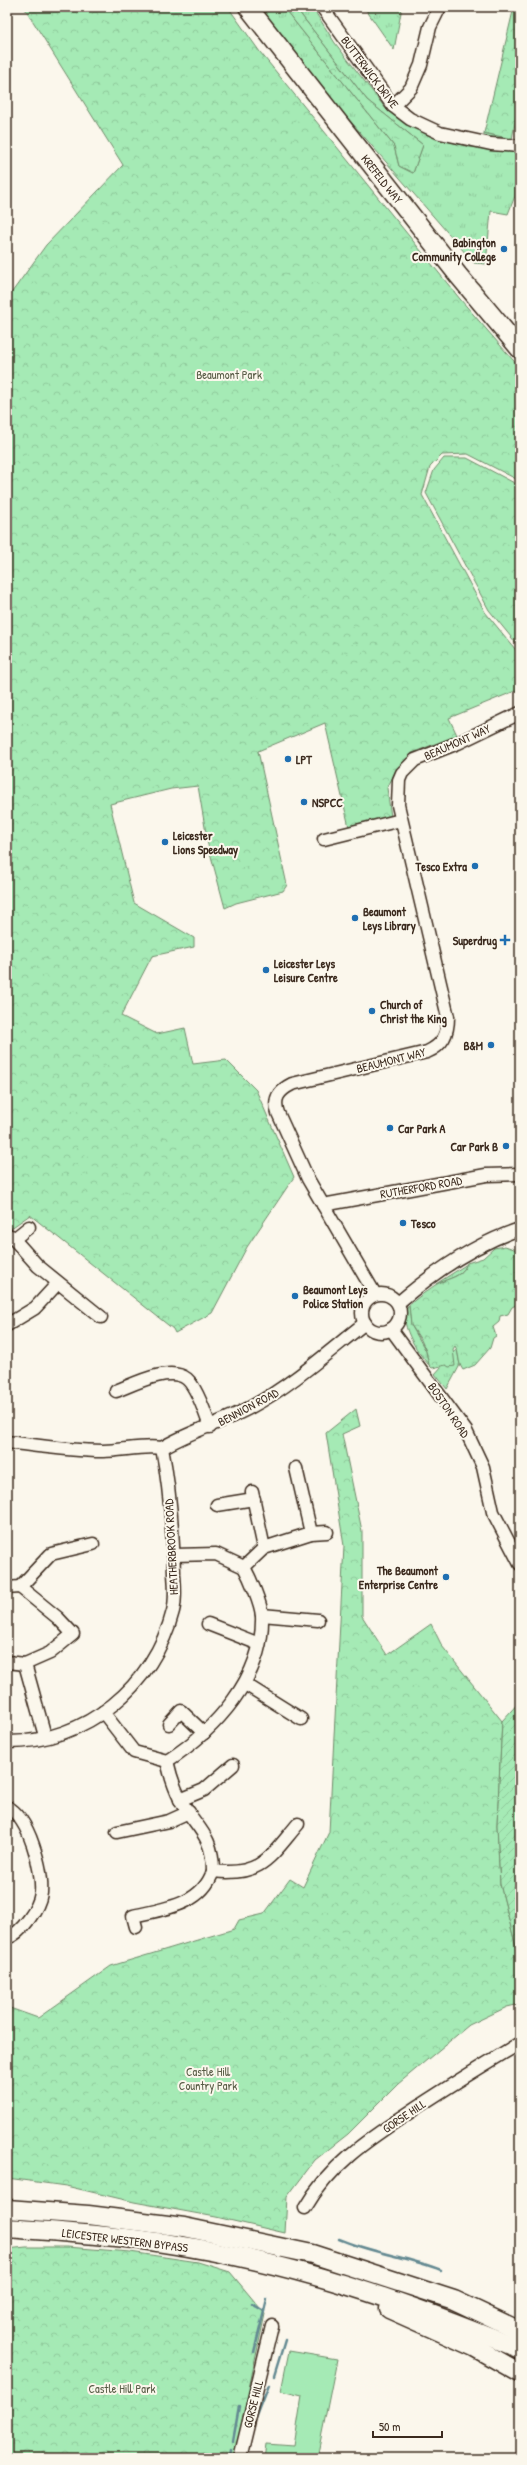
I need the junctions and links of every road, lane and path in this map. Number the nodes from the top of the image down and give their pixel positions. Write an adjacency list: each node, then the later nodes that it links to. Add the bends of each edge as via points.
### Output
1 (248, 7): 6 (highway, KREFELD WAY, via 458,275)
2 (322, 7): 4 (street, BUTTERWICK DRIVE)
3 (440, 7): 4 (street, via 430,27 421,65 410,88)
4 (393, 106): 5 (street, BUTTERWICK DRIVE, via 410,119 440,133 491,144)
5 (520, 146)
6 (520, 349)
7 (520, 713): 8 (street, BEAUMONT WAY, via 458,743 415,760 402,773 397,788)
8 (401, 820): 9 (street); 11 (street, BEAUMONT WAY, via 448,1017 446,1035 441,1044 427,1052 292,1084 280,1092 275,1105 278,1113 297,1157)
9 (324, 839)
10 (520, 1174): 11 (street, RUTHERFORD ROAD, via 486,1175)
11 (323, 1205): 15 (street, BEAUMONT WAY)
12 (30, 1227): 14 (street, via 13,1238 38,1266)
13 (520, 1230): 16 (street, via 483,1244 454,1261 427,1278)
14 (58, 1283): 17 (street); 19 (street, via 35,1308)
15 (375, 1294): 16 (street, via 388,1294); 18 (street, via 363,1306 362,1318)
16 (398, 1303): 20 (street, via 401,1315)
17 (101, 1317)
18 (365, 1323): 20 (street, via 374,1331); 22 (street, BENNION ROAD, via 276,1393)
19 (7, 1325)
20 (392, 1329): 32 (street, BOSTON ROAD, via 466,1431 483,1467 493,1512)
21 (116, 1391): 22 (street, via 161,1375 180,1375 188,1380)
22 (210, 1427): 24 (street, BENNION ROAD, via 178,1438)
23 (7, 1442): 24 (street, via 69,1450 105,1451 148,1446)
24 (162, 1448): 31 (street, HEATHERBROOK ROAD)
25 (296, 1468): 28 (street)
26 (217, 1505): 30 (street, via 253,1496)
27 (327, 1532): 28 (street)
28 (311, 1533): 30 (street)
29 (93, 1544): 34 (street, via 51,1554)
30 (264, 1548): 33 (street)
31 (174, 1555): 33 (street, via 216,1554); 43 (street, HEATHERBROOK ROAD, via 174,1610 161,1647 140,1680)
32 (520, 1564)
33 (244, 1567): 36 (street)
34 (20, 1587): 35 (street); 41 (street, via 58,1618 73,1634 50,1653)
35 (7, 1588)
36 (262, 1615): 37 (street); 39 (street)
37 (318, 1620)
38 (208, 1624): 39 (street)
39 (258, 1644): 42 (street)
40 (7, 1662): 41 (street)
41 (25, 1664): 47 (street)
42 (245, 1684): 44 (street); 46 (street)
43 (103, 1712): 47 (street, HEATHERBROOK ROAD, via 72,1729); 49 (street, via 134,1752)
44 (301, 1719)
45 (169, 1724): 46 (street, via 181,1711)
46 (204, 1733): 49 (street, via 191,1746)
47 (45, 1736): 48 (street, HEATHERBROOK ROAD)
48 (7, 1742)
49 (167, 1761): 51 (street)
50 (233, 1765): 51 (street, via 204,1790)
51 (180, 1800): 53 (street)
52 (7, 1807): 58 (street, via 12,1809 26,1830 37,1852 41,1893 34,1912 13,1936)
53 (189, 1812): 55 (street, via 169,1821); 56 (street, via 209,1841)
54 (298, 1824): 56 (street, via 260,1865 244,1872)
55 (117, 1832)
56 (213, 1871): 57 (street, via 202,1890 185,1903 133,1916)
57 (136, 1927)
58 (7, 1938)
59 (520, 2043): 60 (street, GORSE HILL, via 343,2159 315,2190)
60 (304, 2208)
61 (7, 2209): 64 (highway, LEICESTER WESTERN BYPASS, via 88,2215 241,2238 312,2254)
62 (7, 2228): 63 (highway, LEICESTER WESTERN BYPASS, via 164,2242)
63 (303, 2273): 68 (highway, via 364,2289 428,2311); 69 (highway, via 467,2344)
64 (454, 2300): 65 (highway); 67 (highway)
65 (520, 2320)
66 (272, 2326): 70 (street, GORSE HILL)
67 (520, 2332)
68 (520, 2349)
69 (520, 2373)
70 (240, 2458)

